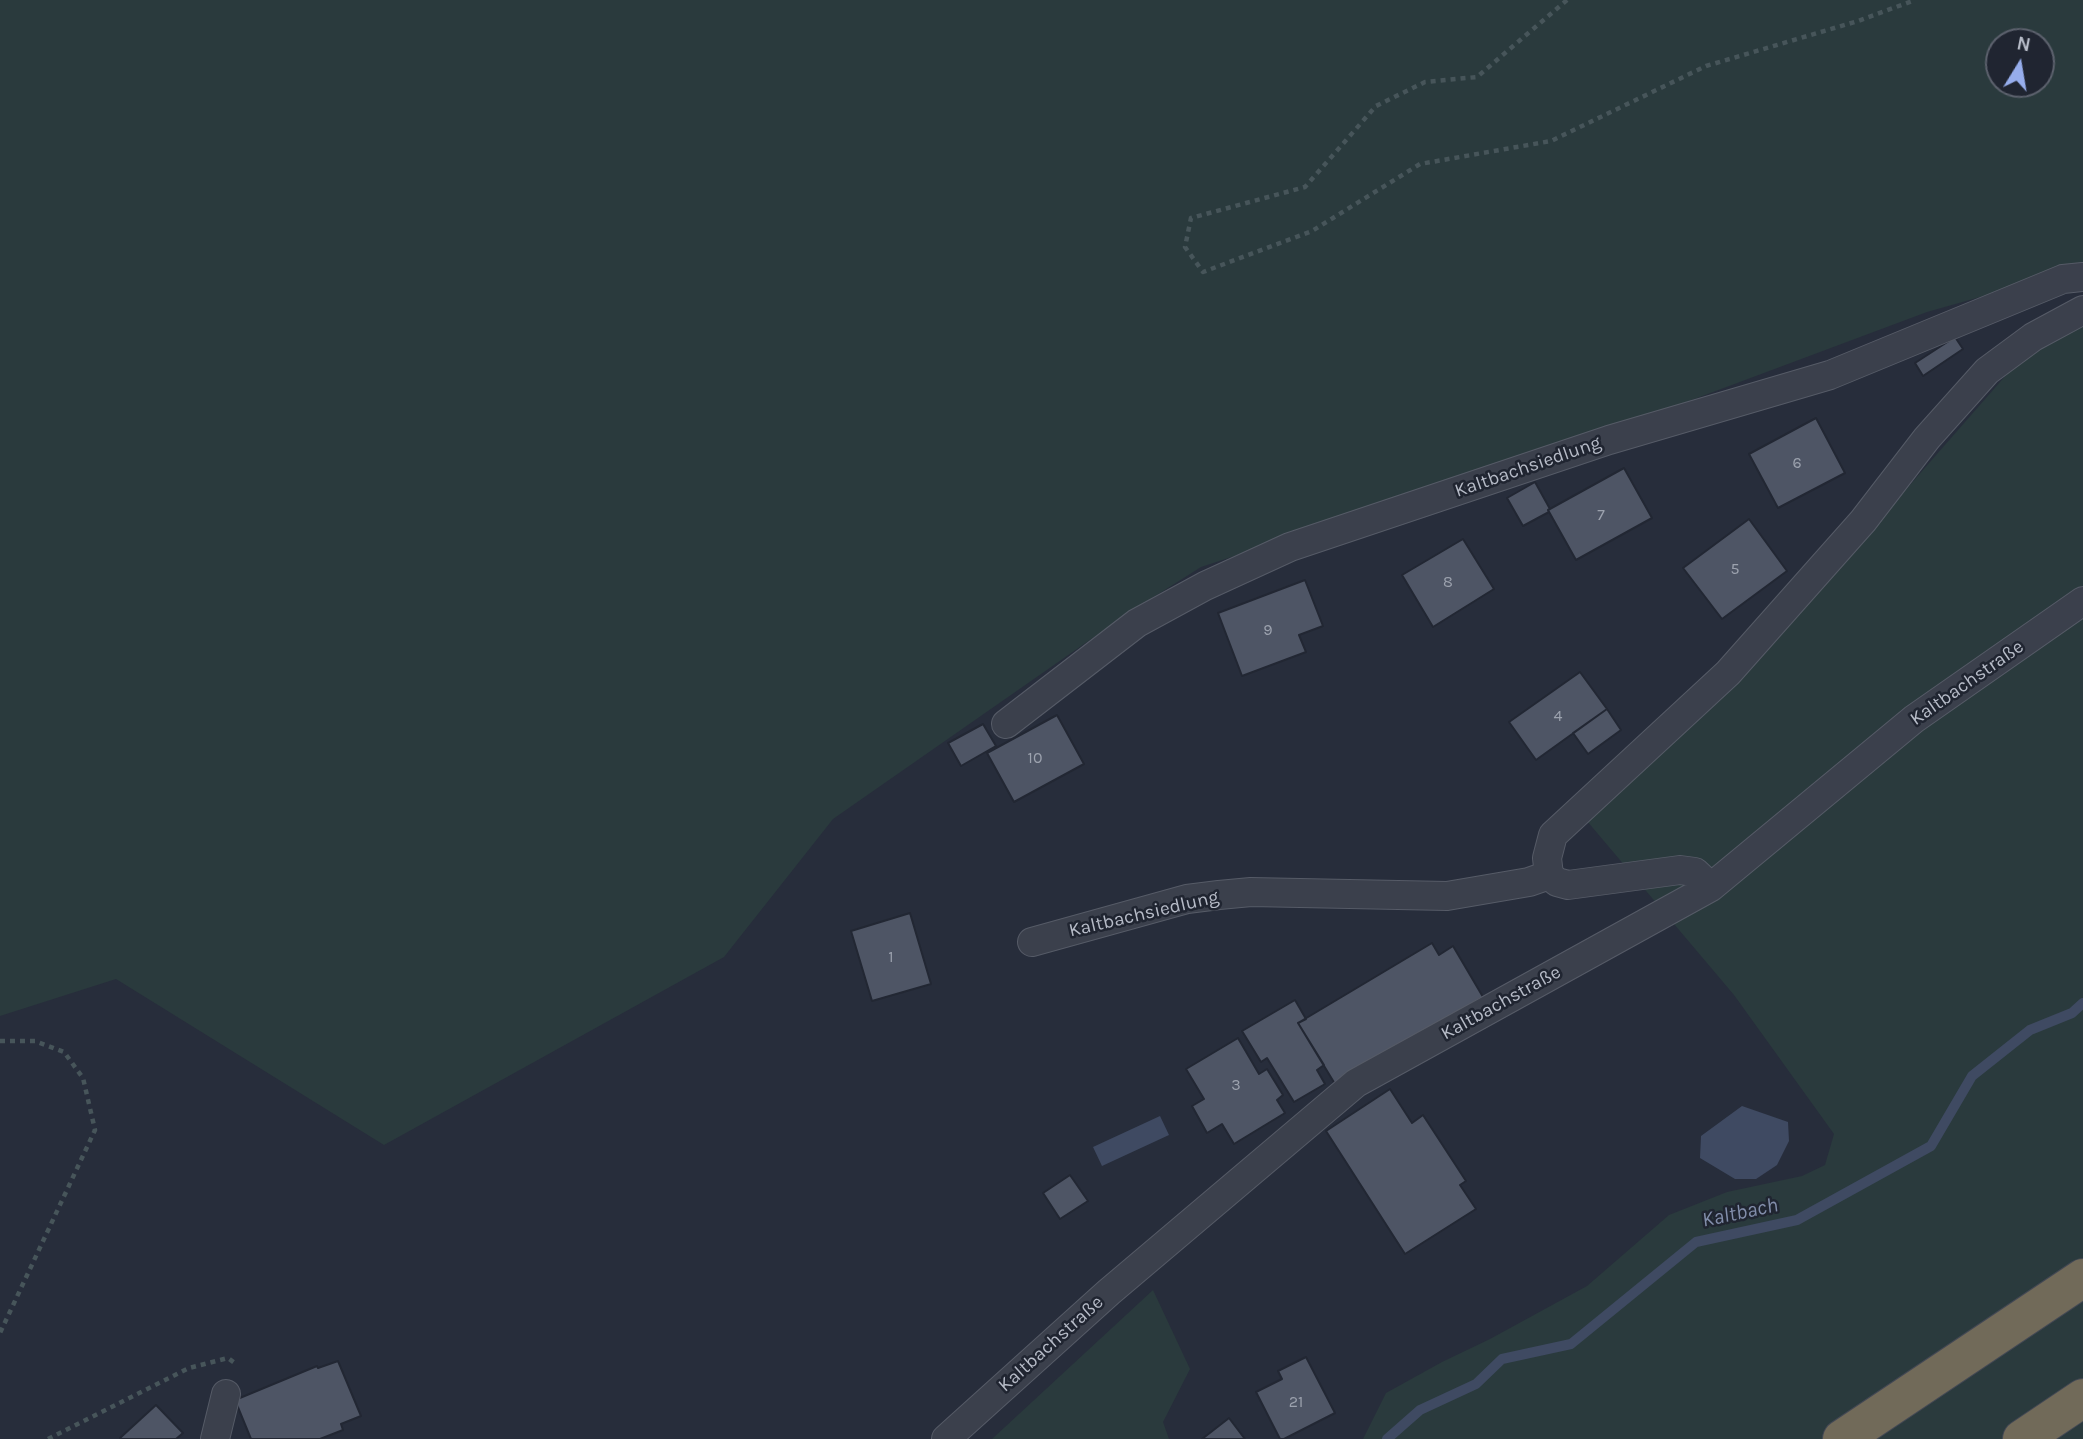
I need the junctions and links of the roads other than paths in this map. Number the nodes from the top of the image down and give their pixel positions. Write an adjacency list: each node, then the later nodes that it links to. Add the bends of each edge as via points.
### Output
1 (2083, 277): 4 (street, Kaltbachsiedlung, via 2063,279 1830,375 1609,440 1290,547 1137,624)
2 (2083, 310): 5 (street, via 2033,337 1987,372 1728,673 1553,835 1547,858)
3 (2083, 601): 6 (street, Kaltbachstraße, via 1914,719)
4 (1006, 724)
5 (1549, 875): 6 (street, via 1568,885 1680,870 1695,872); 7 (street, Kaltbachsiedlung, via 1447,896 1251,892 1187,899)
6 (1711, 887): 12 (street, Kaltbachstraße, via 1356,1083 1109,1292)
7 (1032, 942)
8 (2083, 1278): 13 (highway)
9 (226, 1394): 11 (street)
10 (2083, 1398): 14 (highway)
11 (215, 1439)
12 (946, 1439)
13 (1842, 1439)
14 (2022, 1439)

